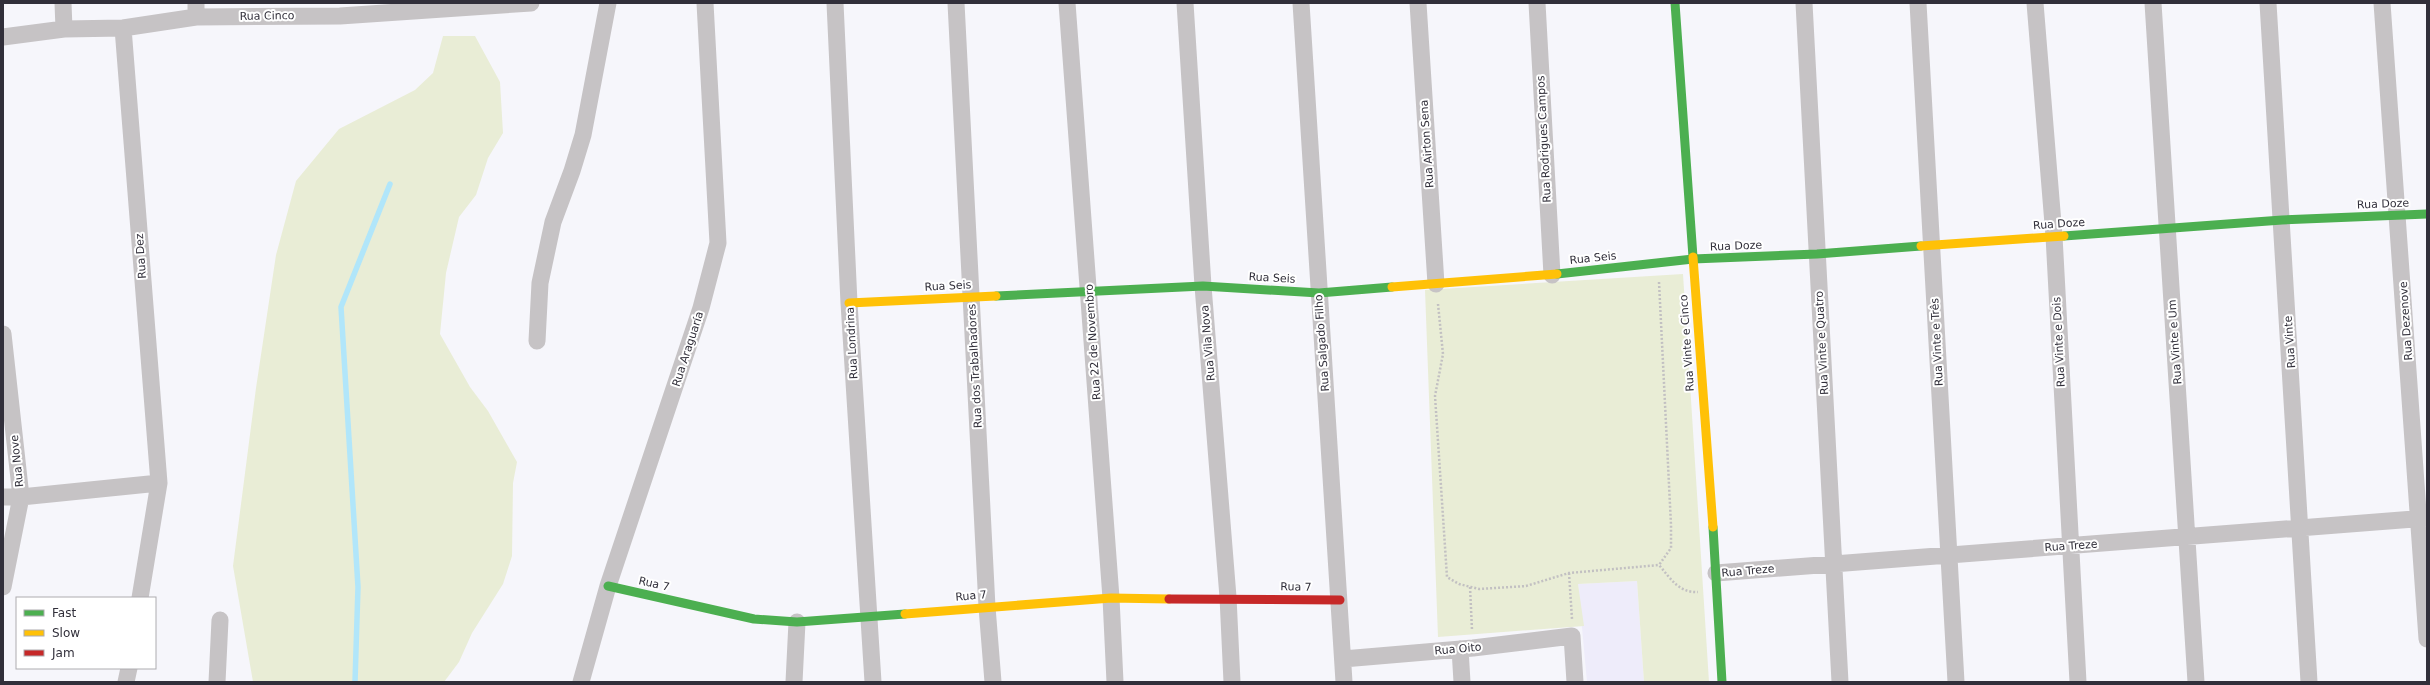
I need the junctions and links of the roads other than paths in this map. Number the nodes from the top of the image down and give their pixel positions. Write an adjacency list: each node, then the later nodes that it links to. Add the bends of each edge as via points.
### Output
1 (63, 3): 22 (street)
2 (531, 3): 19 (street, Rua Cinco)
3 (608, 3): 40 (street, via 583,135 553,222 540,283)
4 (705, 3): 52 (street, Rua Araguaría, via 718,243 702,308)
5 (835, 3): 38 (street, Rua Londrina)
6 (956, 3): 37 (street, Rua dos Trabalhadores)
7 (1067, 3): 35 (street, Rua 22 de Novembro)
8 (1185, 3): 34 (street, Rua Vila Nova)
9 (1301, 3): 36 (street, Rua Salgado Filho)
10 (1418, 3): 33 (street, Rua Airton Sena)
11 (1537, 3): 32 (street, Rua Rodrigues Campos)
12 (1675, 3): 31 (street, Rua Vinte e Cinco)
13 (1804, 3): 30 (street, Rua Vinte e Quatro)
14 (1918, 3): 29 (street, Rua Vinte e Três)
15 (2035, 3): 28 (street, Rua Vinte e Dois)
16 (2153, 3): 27 (street, Rua Vinte e Um)
17 (2268, 3): 26 (street, Rua Vinte)
18 (2382, 3): 25 (street, Rua Dezenove)
19 (340, 9): 20 (street, Rua Cinco)
20 (196, 10): 21 (street, Rua Cinco)
21 (123, 28): 22 (street, Rua Cinco); 41 (street, Rua Dez)
22 (64, 30): 23 (street, Rua Cinco)
23 (3, 37)
24 (2427, 214): 25 (street, Rua Doze)
25 (2399, 216): 26 (street, Rua Doze); 44 (street, Rua Dezenove)
26 (2282, 220): 27 (street, Rua Doze); 45 (street, Rua Vinte)
27 (2168, 230): 28 (street, Rua Doze); 46 (street, Rua Vinte e Um)
28 (2054, 236): 29 (street, Rua Doze); 47 (street, Rua Vinte e Dois)
29 (1931, 246): 30 (street, Rua Doze); 48 (street, Rua Vinte e Três)
30 (1817, 254): 31 (street, Rua Doze); 49 (street, Rua Vinte e Quatro)
31 (1693, 259): 32 (street, Rua Seis); 50 (street, Rua Vinte e Cinco)
32 (1552, 275): 33 (street, Rua Seis)
33 (1436, 284): 36 (street, Rua Seis)
34 (1203, 286): 35 (street, Rua Seis); 36 (street, Rua Seis); 54 (street, Rua Vila Nova)
35 (1089, 293): 37 (street, Rua Seis); 55 (street, Rua 22 de Novembro)
36 (1319, 293): 56 (street, Rua Salgado Filho)
37 (972, 296): 38 (street, Rua Seis); 57 (street, Rua dos Trabalhadores)
38 (849, 303): 58 (street, Rua Londrina)
39 (3, 334): 43 (street, Rua Nove)
40 (537, 341)
41 (159, 483): 43 (street); 53 (street, Rua Dez)
42 (3, 497): 43 (street)
43 (21, 498): 51 (street, Rua Nove)
44 (2424, 519): 45 (street, Rua Treze); 61 (street, Rua Dezenove)
45 (2301, 528): 46 (street, Rua Treze); 81 (street, Rua Vinte)
46 (2187, 537): 47 (street, Rua Treze); 80 (street, Rua Vinte e Um)
47 (2069, 546): 48 (street, Rua Treze); 79 (street, Rua Vinte e Dois)
48 (1950, 555): 49 (street, Rua Treze); 78 (street, Rua Vinte e Três)
49 (1833, 564): 50 (street, Rua Treze); 77 (street, Rua Vinte e Quatro)
50 (1716, 574): 76 (street, Rua Vinte e Cinco)
51 (3, 586)
52 (608, 586): 60 (street, Rua 7, via 754,619); 67 (street, Rua Araguaría)
53 (140, 597)
54 (1228, 597): 55 (street, Rua 7); 56 (street, Rua 7); 72 (street, Rua Vila Nova)
55 (1112, 598): 57 (street, Rua 7); 71 (street, Rua 22 de Novembro)
56 (1340, 600): 63 (street, Rua Salgado Filho)
57 (987, 607): 58 (street, Rua 7); 70 (street, Rua dos Trabalhadores)
58 (868, 617): 60 (street, Rua 7); 69 (street, Rua Londrina)
59 (220, 620): 66 (street)
60 (797, 622): 68 (street)
61 (2427, 639)
62 (1466, 648): 63 (street, Rua Oito); 74 (street); 75 (street, Rua Oito, via 1572,636)
63 (1343, 659): 73 (street, Rua Salgado Filho)
64 (129, 669): 65 (street)
65 (126, 682)
66 (218, 682)
67 (581, 682)
68 (794, 682)
69 (873, 682)
70 (993, 682)
71 (1116, 682)
72 (1232, 682)
73 (1344, 682)
74 (1462, 682)
75 (1575, 682)
76 (1722, 682)
77 (1840, 682)
78 (1956, 682)
79 (2078, 682)
80 (2196, 682)
81 (2309, 682)

